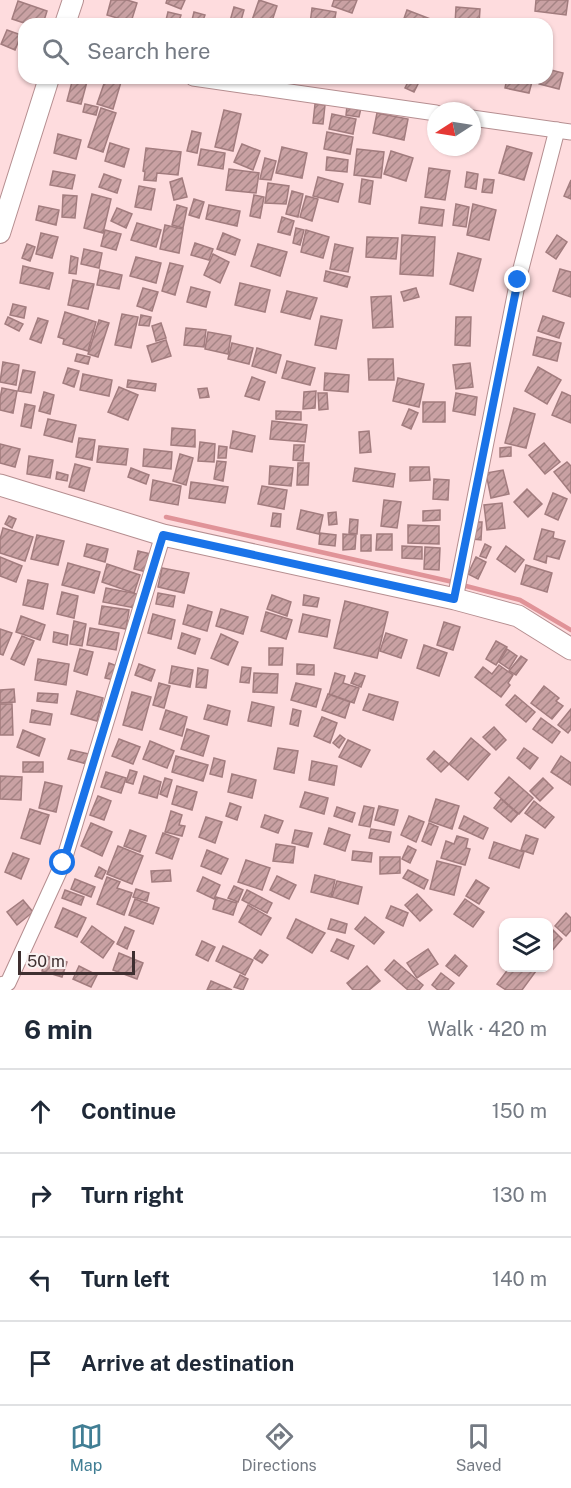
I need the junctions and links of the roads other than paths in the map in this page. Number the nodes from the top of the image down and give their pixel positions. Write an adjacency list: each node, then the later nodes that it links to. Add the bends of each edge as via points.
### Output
1 (73, 0): 2 (street)
2 (67, 18)
3 (47, 84): 8 (street)
4 (236, 84): 5 (street)
5 (427, 111)
6 (481, 119): 7 (street)
7 (564, 131): 11 (street, via 518,280)
8 (0, 233)
9 (0, 485): 10 (main road)
10 (163, 535): 11 (main road); 13 (street, via 63,863 8,982)
11 (454, 599): 12 (main road, via 518,616)
12 (571, 649)
13 (0, 985)

